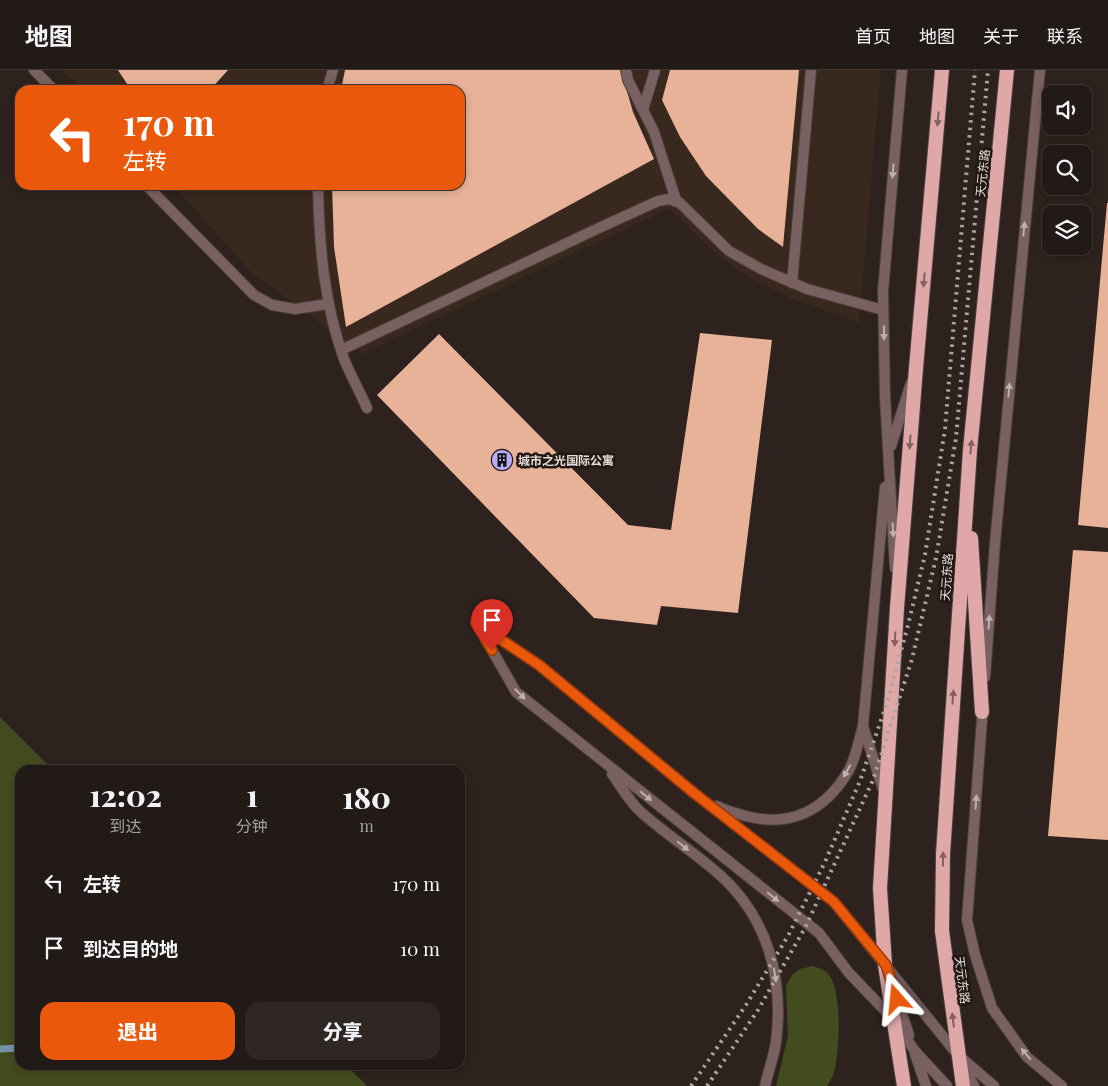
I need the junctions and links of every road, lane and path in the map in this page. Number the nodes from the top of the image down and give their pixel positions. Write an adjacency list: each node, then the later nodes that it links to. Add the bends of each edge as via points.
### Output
1 (34, 70): 10 (street)
2 (333, 70): 11 (street)
3 (626, 70): 12 (street)
4 (655, 70): 12 (street)
5 (811, 70): 16 (street)
6 (902, 70): 18 (street, one-way to 18)
7 (942, 70): 20 (highway, one-way to 20)
8 (1007, 70): 23 (highway, 天元东路, one-way to 8)
9 (1040, 70): 25 (street, one-way to 9)
10 (49, 85)
11 (328, 85)
12 (643, 110): 15 (street, via 654,132)
13 (151, 190): 17 (street, via 254,295 272,305 295,309)
14 (318, 190): 17 (street, via 319,234)
15 (676, 200): 16 (street, via 729,251); 19 (street, via 663,200 609,223)
16 (792, 283): 18 (street)
17 (328, 304): 19 (street)
18 (883, 310): 22 (street, one-way to 22)
19 (341, 350): 21 (street)
20 (916, 368): 22 (street); 24 (highway, one-way to 24)
21 (367, 408)
22 (888, 453): 24 (street, one-way to 24); 26 (street)
23 (968, 483): 25 (highway); 33 (highway, 天元东路, one-way to 23, via 942,931 943,854)
24 (897, 608): 29 (highway, one-way to 29)
25 (982, 712): 41 (street, one-way to 25, via 1027,1057 992,1008 967,920)
26 (863, 726): 28 (street, one-way to 28, via 850,769 832,794 813,810 789,820 759,820 724,810); 29 (street)
27 (602, 761): 28 (street, one-way to 27, via 539,665 476,623 516,692); 31 (street, one-way to 31, via 819,933 849,972); 34 (street, one-way to 34, via 640,812 720,875 753,914 765,938 775,971 779,1009 776,1044)
28 (694, 793): 30 (street, via 834,902)
29 (886, 797): 30 (highway, via 880,888)
30 (886, 965): 31 (highway); 32 (street); 33 (street)
31 (895, 1021): 32 (street); 35 (highway)
32 (914, 1050): 36 (street); 37 (street)
33 (958, 1055): 38 (highway, 天元东路); 39 (street); 40 (street)
34 (765, 1086)
35 (904, 1086)
36 (926, 1086)
37 (947, 1086)
38 (963, 1086)
39 (974, 1086)
40 (994, 1086)
41 (1062, 1086)

